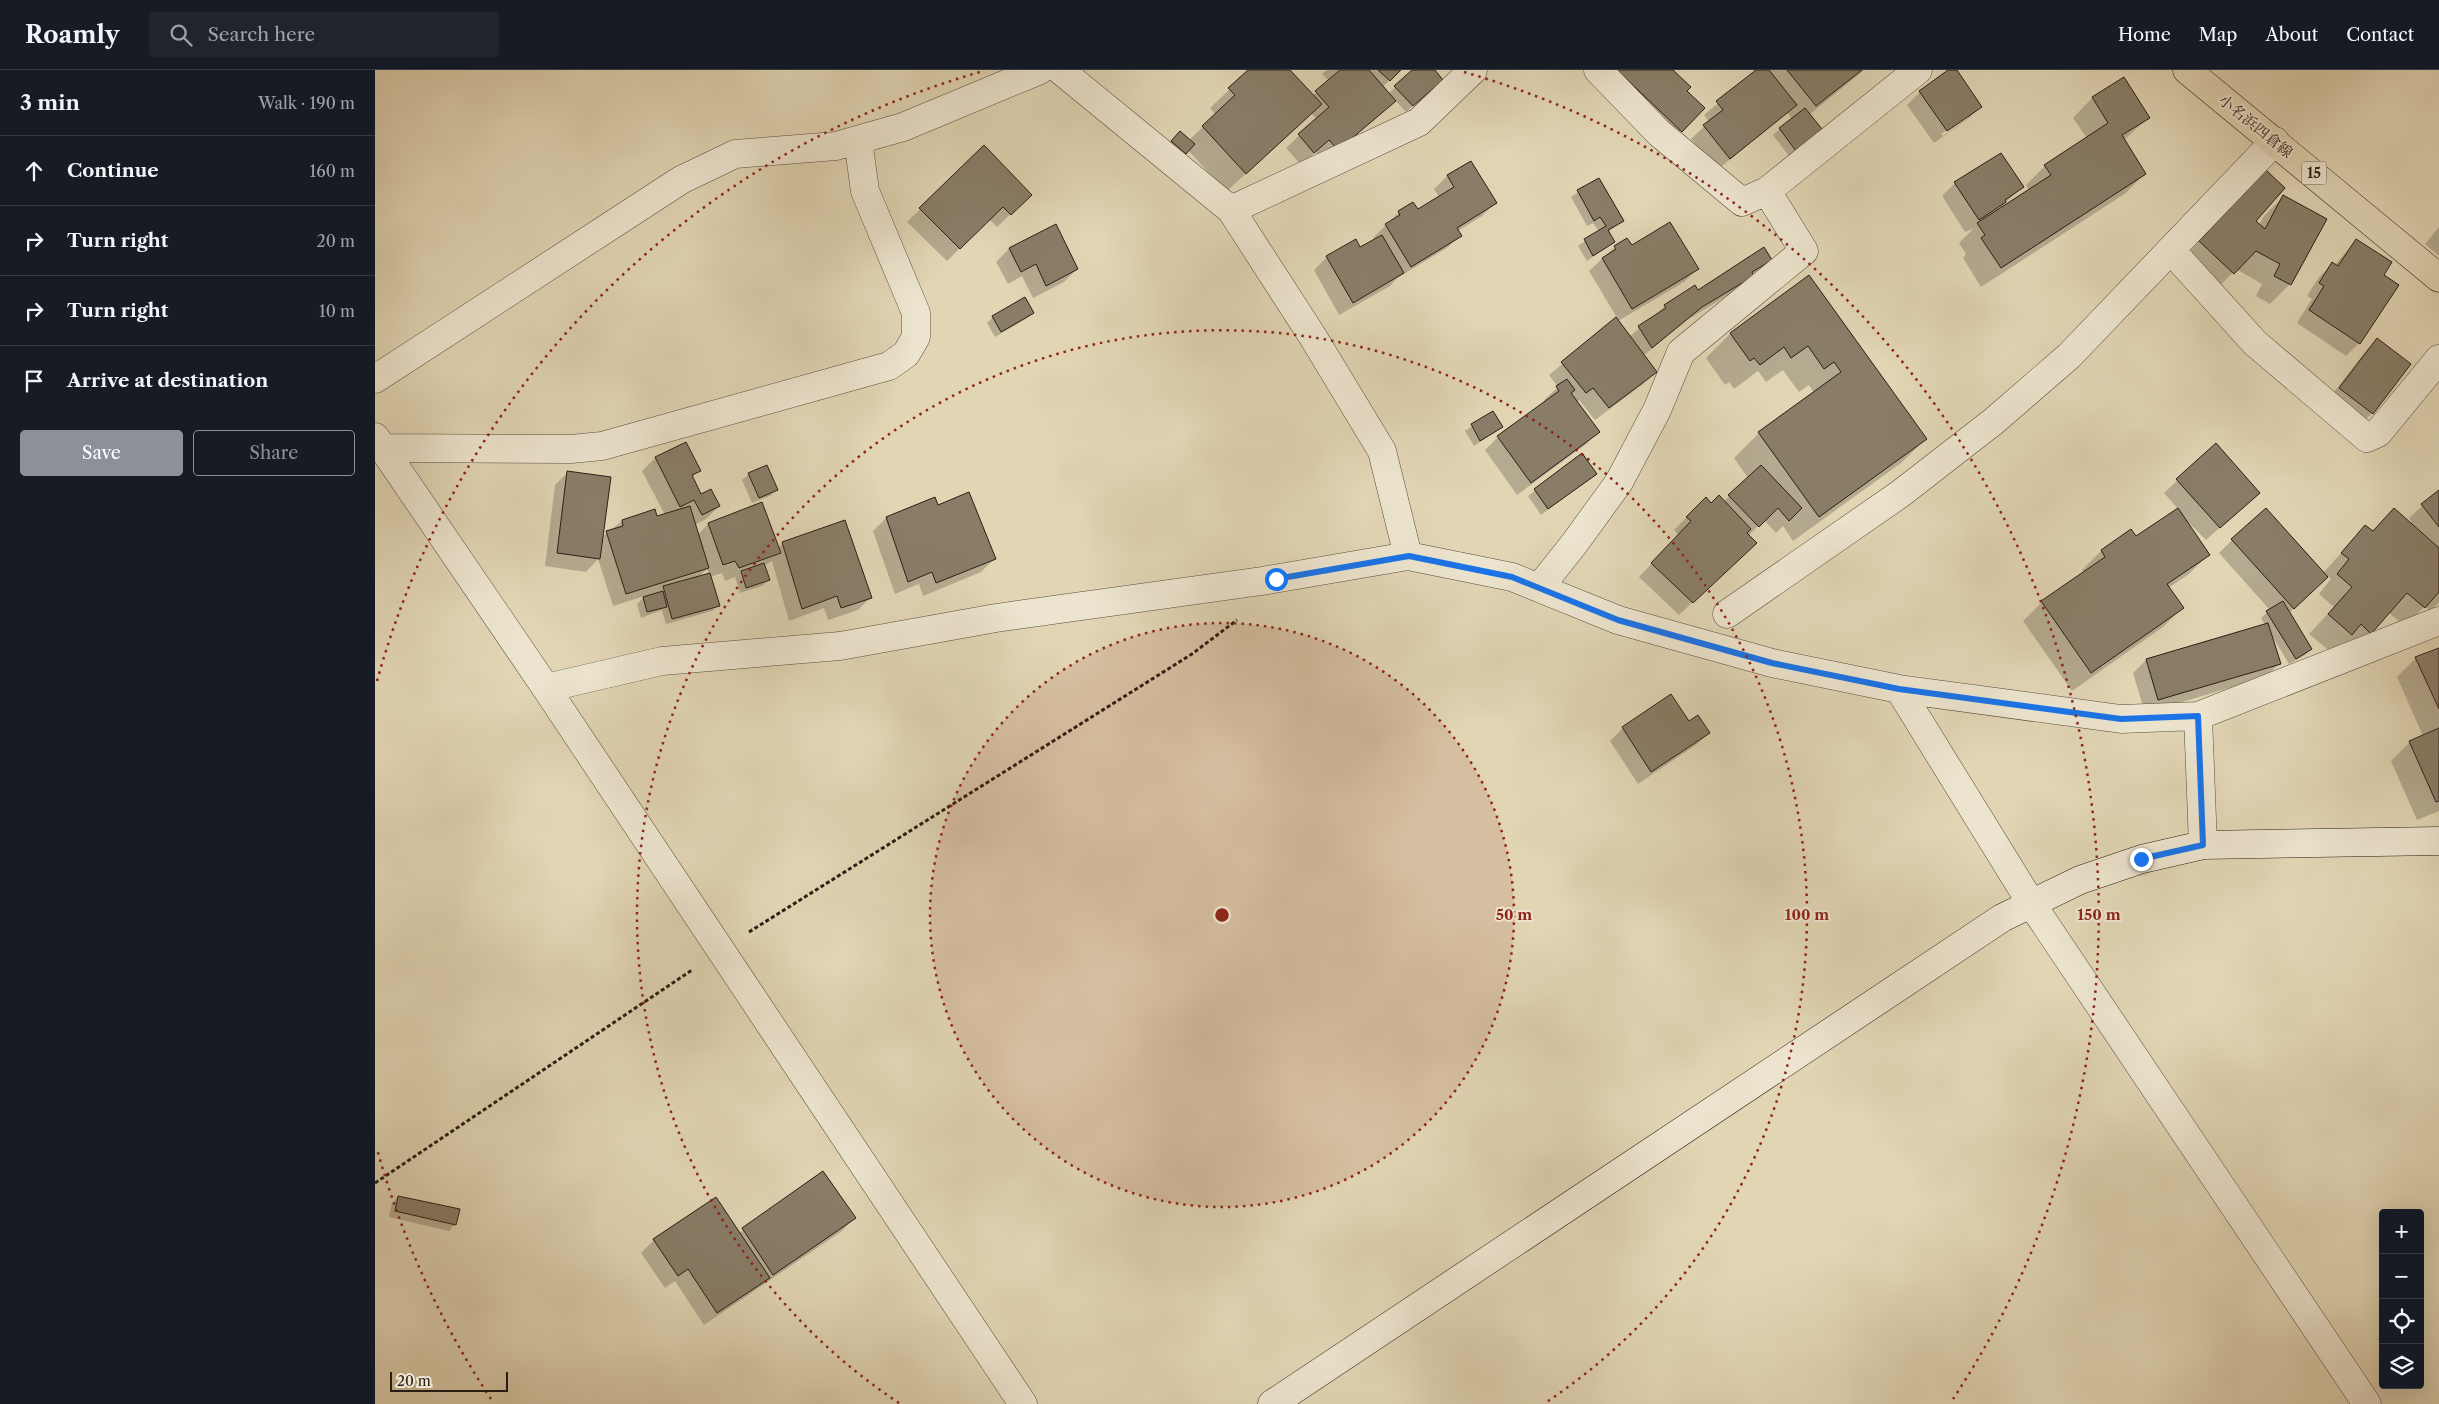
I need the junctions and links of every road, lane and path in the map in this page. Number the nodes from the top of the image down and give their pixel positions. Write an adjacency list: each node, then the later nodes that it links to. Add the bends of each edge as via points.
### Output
1 (1040, 70): 7 (street, via 903,127)
2 (1060, 70): 10 (street)
3 (1473, 70): 10 (street, via 1419,122)
4 (1598, 70): 9 (street, via 1659,133 1742,202)
5 (1918, 70): 9 (street)
6 (2187, 70): 8 (main road, 小名浜四倉線 / 15)
7 (857, 140): 14 (street, via 836,146 735,154 681,180); 15 (street, via 865,191 916,313 916,336 907,354 889,366 602,446 571,449)
8 (2275, 141): 11 (street); 12 (main road, 小名浜四倉線 / 15)
9 (1767, 191): 17 (street, via 1805,251 1681,352 1657,410 1619,482)
10 (1231, 210): 16 (street, via 1382,451)
11 (2171, 250): 13 (street, via 2255,343 2367,438 2379,433); 18 (street, via 2069,356 1994,421 1900,494)
12 (2439, 278)
13 (2439, 359)
14 (375, 379)
15 (378, 443): 21 (street)
16 (1409, 556): 17 (street, via 1512,577); 21 (street, via 1262,581 996,618 840,646 662,661)
17 (1539, 588): 22 (street, via 1618,620 1772,663)
18 (1727, 614)
19 (1238, 619): 27 (path, via 1192,654)
20 (2439, 621): 23 (street)
21 (546, 688): 27 (street)
22 (1899, 689): 23 (street, via 2121,719); 26 (street)
23 (2198, 716): 25 (street)
24 (2439, 841): 25 (street)
25 (2203, 845): 26 (street, via 2133,862 2080,880)
26 (2031, 903): 30 (street, via 2001,918); 31 (street)
27 (719, 951): 28 (path); 29 (street)
28 (375, 1183)
29 (1023, 1404)
30 (1272, 1404)
31 (2367, 1404)

